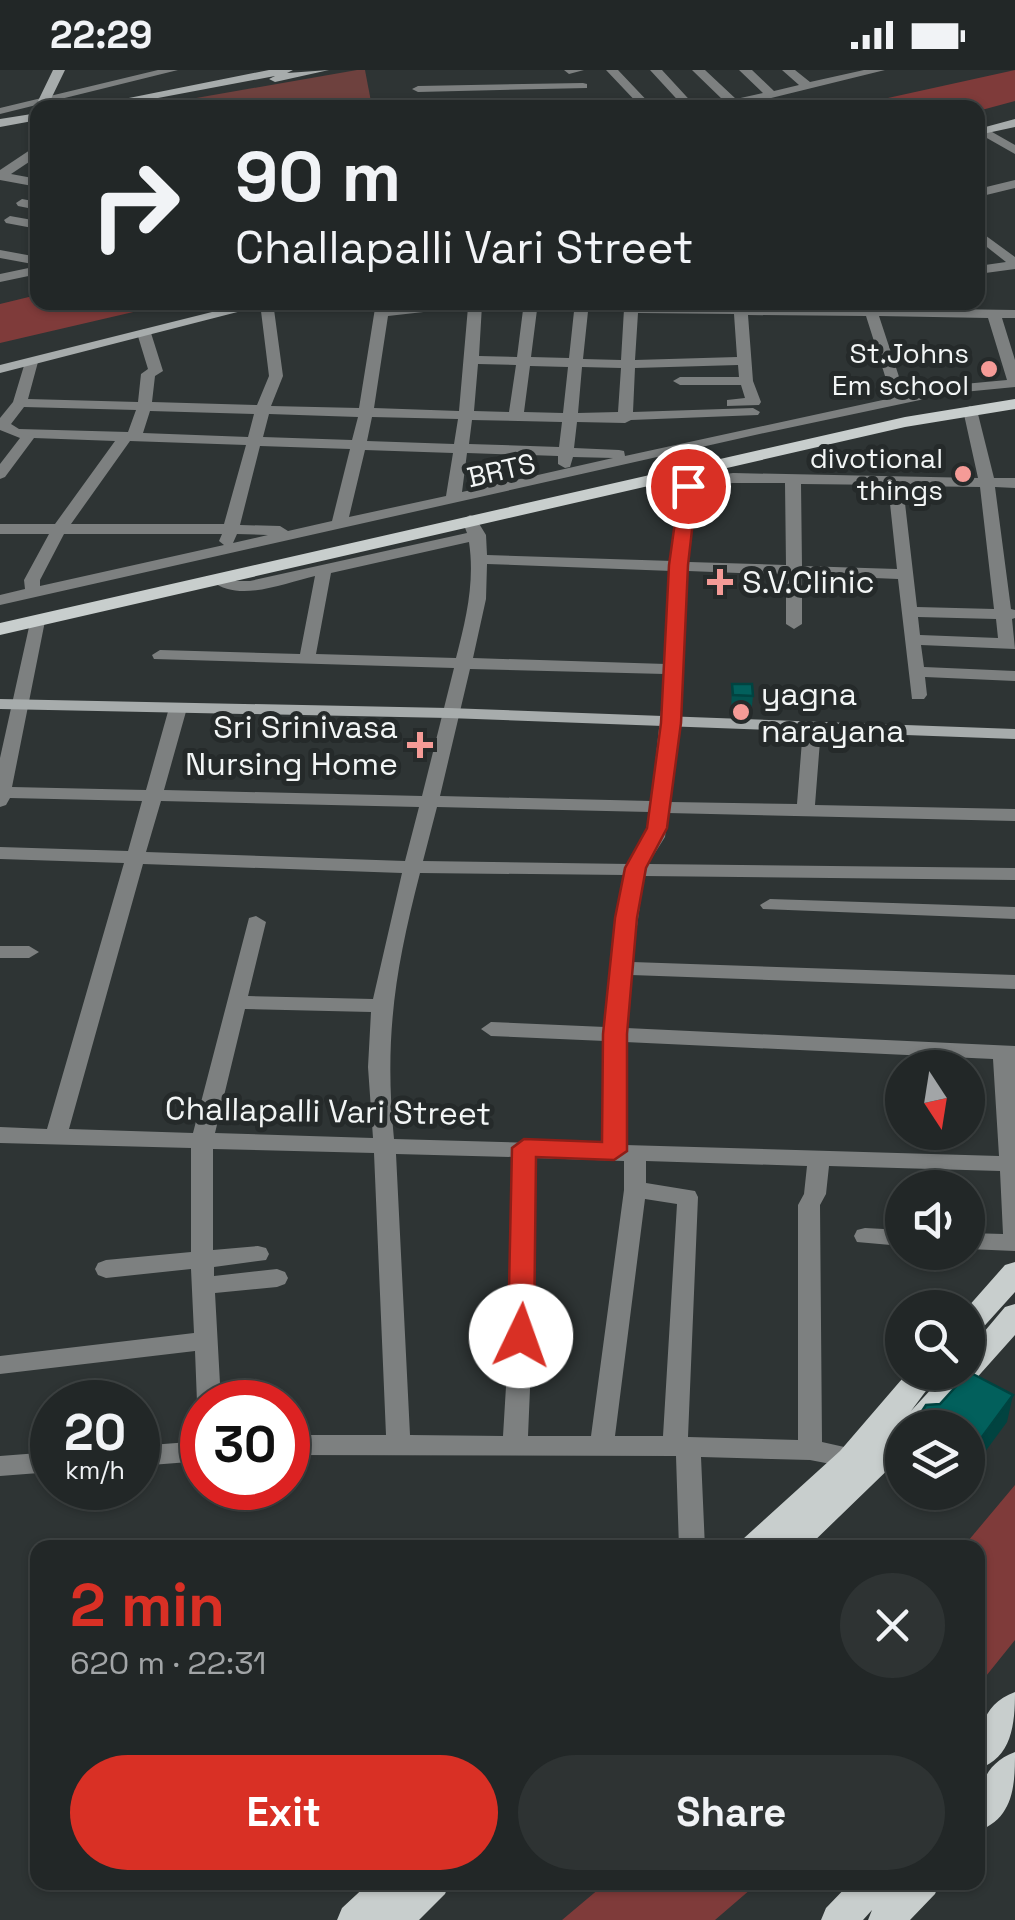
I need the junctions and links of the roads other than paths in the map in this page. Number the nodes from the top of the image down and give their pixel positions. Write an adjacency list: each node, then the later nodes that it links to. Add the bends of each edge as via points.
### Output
1 (59, 70): 20 (street)
2 (172, 70): 14 (street)
3 (322, 70): 13 (street)
4 (412, 70): 18 (street)
5 (578, 70): 12 (street)
6 (612, 70): 26 (street)
7 (656, 70): 27 (street)
8 (698, 70): 28 (street)
9 (745, 70): 19 (street)
10 (788, 70): 17 (street)
11 (875, 70): 15 (street)
12 (570, 71): 16 (street)
13 (292, 72): 22 (street); 23 (street)
14 (134, 74): 21 (street)
15 (836, 74): 17 (street)
16 (583, 86): 18 (street); 25 (street)
17 (807, 86): 19 (street)
18 (418, 89): 24 (street)
19 (771, 94): 29 (street)
20 (48, 100)
21 (59, 100)
22 (130, 100)
23 (172, 100)
24 (421, 100)
25 (598, 100)
26 (641, 100)
27 (684, 100)
28 (729, 100)
29 (745, 100)
30 (30, 107): 31 (street)
31 (0, 111)
32 (1015, 119): 35 (street)
33 (30, 121): 34 (street)
34 (0, 127)
35 (985, 127)
36 (985, 132): 37 (street)
37 (1015, 150)
38 (30, 156): 39 (street)
39 (0, 176): 40 (street)
40 (30, 182)
41 (1015, 184): 42 (street)
42 (994, 189): 43 (street); 44 (street)
43 (985, 191)
44 (1015, 201)
45 (22, 203): 46 (street)
46 (30, 204)
47 (10, 220): 48 (street)
48 (30, 224)
49 (985, 240): 52 (street)
50 (0, 254): 51 (street)
51 (30, 260)
52 (1015, 264): 53 (street)
53 (985, 269)
54 (30, 272): 55 (street)
55 (0, 278)
56 (205, 310): 72 (street)
57 (239, 310): 71 (street)
58 (269, 310): 89 (street, via 276,376)
59 (382, 310): 91 (street)
60 (476, 310): 73 (street)
61 (530, 310): 75 (street)
62 (581, 310): 77 (street)
63 (631, 310): 78 (street)
64 (740, 310): 74 (street)
65 (854, 310): 68 (street)
66 (900, 310): 68 (street)
67 (951, 310): 69 (street)
68 (871, 312): 83 (street)
69 (994, 314): 70 (street); 82 (street)
70 (1015, 314)
71 (144, 333): 76 (street); 85 (street, via 156,370 148,374)
72 (0, 359)
73 (472, 360): 75 (street); 92 (street)
74 (744, 360): 78 (street); 80 (street)
75 (524, 361): 77 (street); 93 (street)
76 (30, 362): 79 (street); 84 (street)
77 (574, 363): 78 (street); 94 (street)
78 (627, 364): 95 (street)
79 (0, 369)
80 (746, 381): 81 (street); 88 (street)
81 (680, 382)
82 (1015, 386): 83 (street); 126 (main road, BRTS)
83 (900, 400): 96 (street)
84 (20, 404): 85 (street); 97 (street, via 2,424)
85 (145, 404): 89 (street); 98 (street)
86 (1015, 404): 90 (main road)
87 (680, 405): 88 (street)
88 (753, 407): 95 (street); 96 (street)
89 (263, 408): 91 (street); 99 (street)
90 (970, 410): 108 (street); 112 (main road)
91 (366, 412): 92 (street); 100 (street)
92 (466, 415): 93 (street); 101 (street)
93 (516, 416): 94 (street)
94 (568, 418): 95 (street); 102 (street)
95 (626, 419)
96 (755, 431): 103 (street)
97 (29, 435): 98 (street); 104 (street)
98 (129, 438): 99 (street); 115 (street)
99 (254, 442): 100 (street); 114 (street)
100 (358, 445): 101 (street); 111 (street)
101 (461, 448): 102 (street); 110 (street)
102 (566, 452): 103 (street); 105 (street)
103 (648, 455): 105 (street)
104 (0, 474)
105 (564, 474): 110 (street)
106 (793, 479): 107 (street); 119 (street, via 709,479 688,486); 121 (street)
107 (895, 480): 108 (street); 122 (street)
108 (987, 482): 109 (street); 128 (street)
109 (1015, 483)
110 (453, 499): 111 (street)
111 (339, 526): 116 (street)
112 (474, 528): 118 (street); 120 (street); 123 (main road)
113 (0, 529): 115 (street)
114 (231, 529): 115 (street); 116 (street); 117 (street)
115 (58, 531): 124 (street, via 32,580)
116 (309, 532): 117 (street)
117 (224, 552): 124 (street)
118 (479, 559): 119 (street); 136 (street)
119 (678, 565): 121 (street); 137 (street)
120 (324, 569): 123 (street, via 250,586 228,586); 135 (street)
121 (795, 570): 122 (street); 130 (street)
122 (906, 574): 127 (street)
123 (218, 578): 129 (main road)
124 (37, 592): 125 (street)
125 (0, 600)
126 (0, 612)
127 (910, 612): 128 (street); 132 (street)
128 (1009, 614): 133 (street)
129 (37, 622): 131 (main road); 142 (street)
130 (794, 624)
131 (0, 629)
132 (912, 640): 133 (street); 138 (street)
133 (1011, 644)
134 (160, 655): 135 (street)
135 (308, 659): 136 (street)
136 (464, 664): 137 (street); 144 (street)
137 (674, 670): 145 (street)
138 (916, 672): 139 (street); 140 (street)
139 (1015, 676)
140 (918, 695)
141 (0, 704): 142 (street)
142 (22, 705): 143 (street); 149 (street)
143 (178, 708): 144 (street); 148 (street)
144 (448, 713): 145 (street); 150 (street)
145 (671, 723): 146 (street); 151 (street)
146 (812, 728): 147 (street); 152 (street)
147 (1015, 734)
148 (154, 795): 149 (street); 150 (street); 155 (street)
149 (1, 796)
150 (432, 803): 151 (street); 156 (street)
151 (657, 805): 152 (street); 157 (street, via 656,837)
152 (806, 809): 153 (street)
153 (1015, 815)
154 (0, 853): 155 (street)
155 (138, 856): 156 (street); 172 (street)
156 (413, 867): 157 (street); 167 (street)
157 (636, 868): 158 (street); 164 (street)
158 (1015, 874)
159 (770, 905): 160 (street)
160 (1015, 913)
161 (256, 922): 166 (street)
162 (0, 952): 163 (street)
163 (29, 952)
164 (620, 968): 165 (street); 169 (street)
165 (1015, 982)
166 (235, 1002): 167 (street); 173 (street)
167 (384, 1006): 174 (street, via 378,1053)
168 (492, 1029): 169 (street)
169 (615, 1034): 170 (street); 176 (street)
170 (1009, 1053): 178 (street)
171 (0, 1134): 172 (street, Challapalli Vari Street)
172 (56, 1136): 173 (street, Challapalli Vari Street)
173 (202, 1140): 174 (street, Challapalli Vari Street); 184 (street)
174 (384, 1144): 175 (street, Challapalli Vari Street); 199 (street)
175 (524, 1148): 176 (street, Challapalli Vari Street); 200 (street)
176 (625, 1151): 177 (street, Challapalli Vari Street); 179 (street)
177 (818, 1157): 178 (street, Challapalli Vari Street); 204 (street, via 809,1205)
178 (1014, 1164): 182 (street, via 1015,1244)
179 (635, 1190): 201 (street); 202 (street, via 687,1197)
180 (865, 1236): 181 (street)
181 (885, 1237)
182 (985, 1242)
183 (258, 1254): 184 (street)
184 (202, 1260): 185 (street); 188 (street)
185 (106, 1269)
186 (1015, 1272): 189 (main road)
187 (278, 1278): 188 (street)
188 (203, 1286): 191 (street)
189 (985, 1306)
190 (1015, 1315): 192 (main road)
191 (207, 1340): 193 (street); 194 (street)
192 (985, 1351)
193 (0, 1366)
194 (208, 1380)
195 (914, 1390): 205 (main road)
196 (950, 1390): 197 (main road)
197 (930, 1410)
198 (310, 1445): 199 (street)
199 (399, 1445): 200 (street)
200 (515, 1446): 201 (street)
201 (602, 1447): 202 (street)
202 (681, 1447): 204 (street); 208 (street)
203 (885, 1448): 205 (main road)
204 (810, 1450): 205 (street)
205 (865, 1460): 209 (main road); 210 (main road)
206 (30, 1464): 207 (street)
207 (0, 1466)
208 (691, 1540)
209 (764, 1540)
210 (793, 1540)
211 (1015, 1707): 212 (main road)
212 (985, 1745)
213 (1015, 1768): 214 (main road)
214 (985, 1806)
215 (387, 1890): 219 (main road)
216 (424, 1890): 220 (main road)
217 (868, 1890): 221 (main road)
218 (914, 1890): 222 (main road)
219 (355, 1920)
220 (395, 1920)
221 (839, 1920)
222 (886, 1920)

